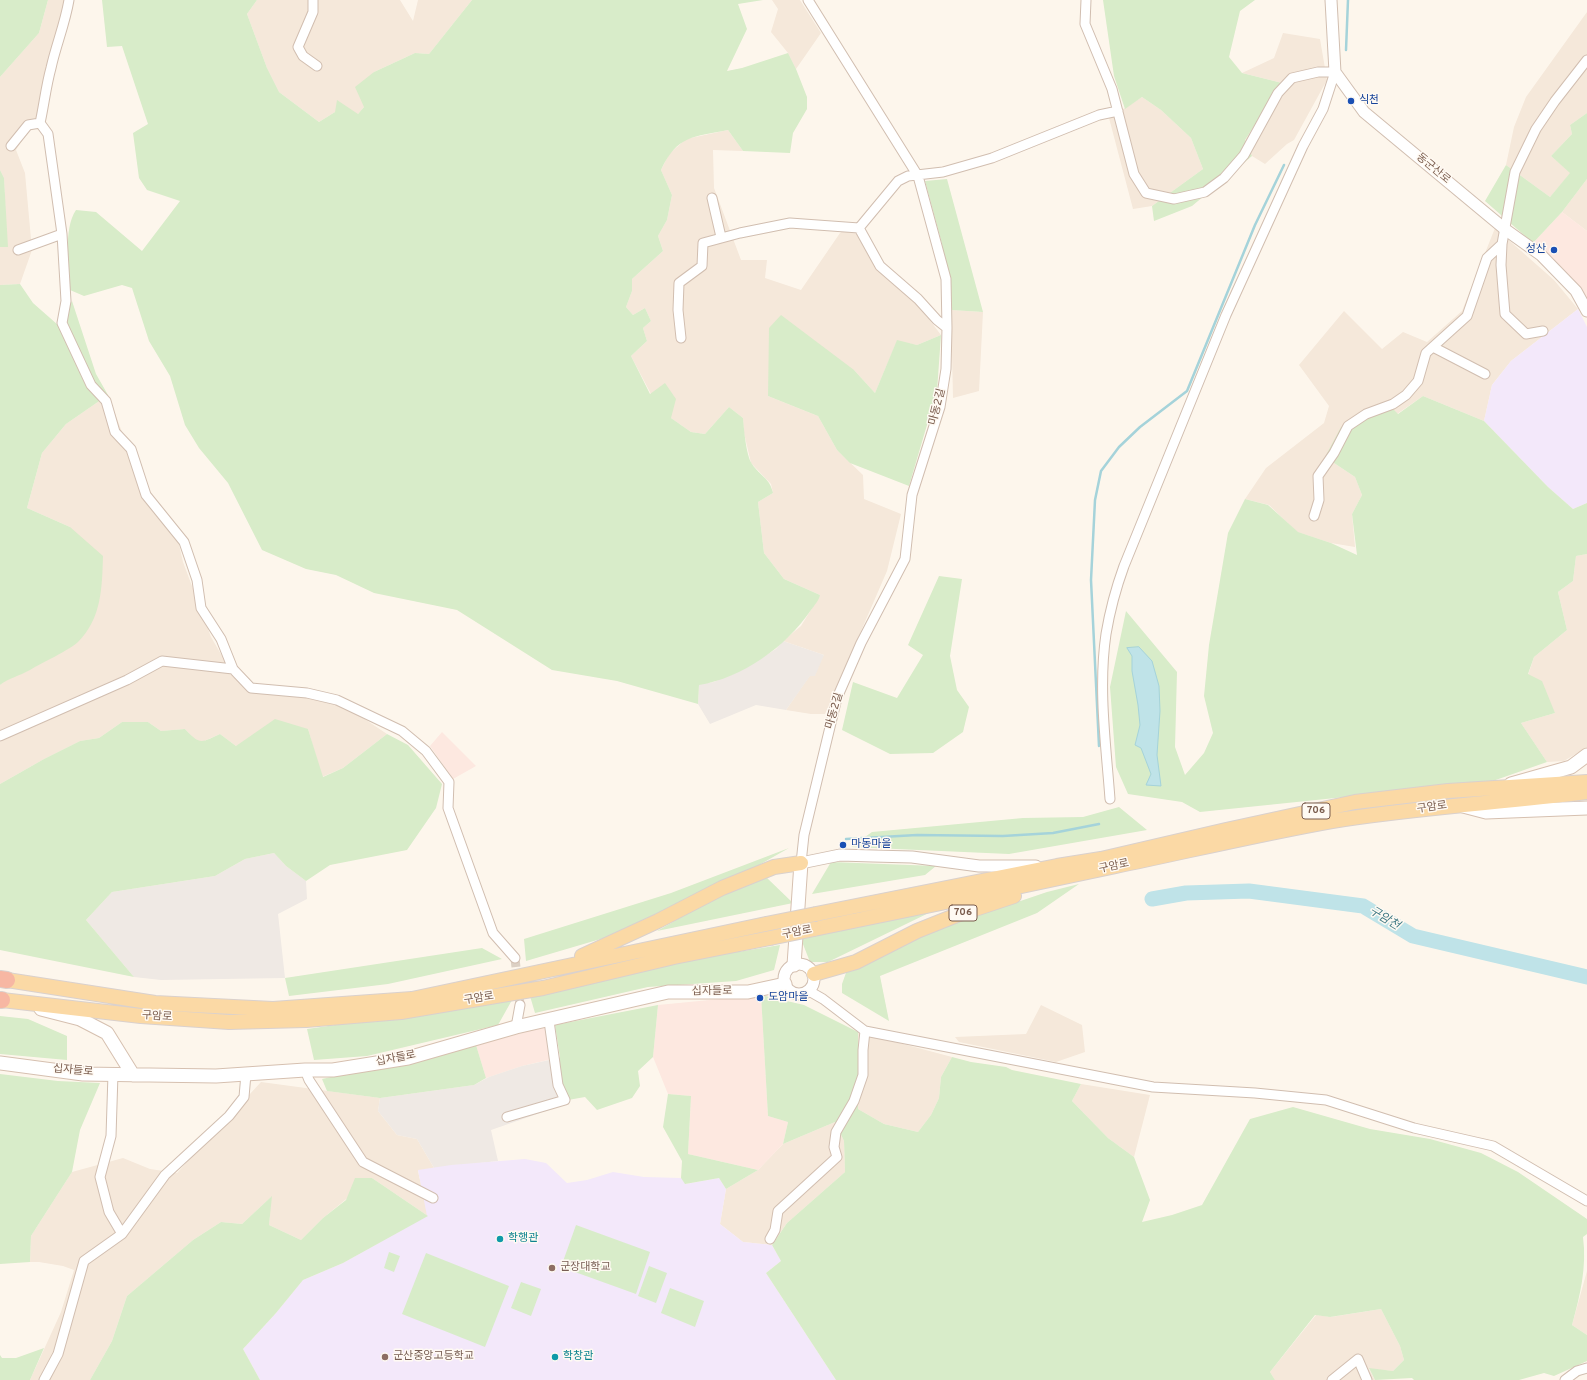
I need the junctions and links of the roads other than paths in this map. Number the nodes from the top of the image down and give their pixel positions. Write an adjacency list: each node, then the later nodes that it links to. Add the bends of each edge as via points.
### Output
1 (69, 0): 10 (street, via 49,76)
2 (313, 0): 7 (street, via 313,12 298,47 303,56)
3 (808, 0): 12 (street, 마동2길)
4 (1086, 0): 9 (street, via 1085,24 1112,89)
5 (1331, 0): 8 (street)
6 (1587, 60): 15 (street, via 1554,101 1536,129 1515,172)
7 (317, 66)
8 (1335, 72): 9 (street, via 1318,72 1292,78 1278,93 1244,155 1224,178 1205,192 1174,199 1146,193 1134,174); 15 (street, 동군산로, via 1364,112); 32 (street, via 1324,109 1303,146 1226,315 1124,566 1112,602 1106,635 1103,697)
9 (1118, 111): 12 (street, via 1099,115 992,158 943,172)
10 (40, 123): 11 (street, via 28,126); 16 (street, via 48,134)
11 (11, 146)
12 (918, 176): 14 (street, via 908,176 898,181); 21 (street, 마동2길, via 946,279)
13 (712, 198): 17 (street)
14 (859, 228): 17 (street, via 790,223); 21 (street, via 880,266)
15 (1506, 230): 18 (street); 20 (street, 동군산로, via 1541,255 1576,290)
16 (62, 234): 19 (street); 27 (street, via 66,301 62,323 90,385 106,401 115,432 131,449 146,495 184,542 197,580 202,608 221,639)
17 (721, 237): 23 (street, via 703,243 702,266 679,283)
18 (1502, 244): 22 (street, via 1505,314 1526,334); 24 (street, via 1487,258 1467,316)
19 (18, 250)
20 (1587, 311)
21 (947, 328): 35 (street, 마동2길, via 946,369 940,407 912,495 905,559 837,698 804,835)
22 (1543, 331)
23 (681, 338)
24 (1433, 347): 25 (street); 26 (street, via 1426,353 1418,381 1406,395 1393,404 1366,414 1348,426 1318,476 1319,500)
25 (1485, 374)
26 (1314, 516)
27 (233, 669): 28 (street, via 162,661 127,680); 38 (street, via 251,688 307,693 337,700 402,731 426,751 449,782 448,808 493,933)
28 (0, 736)
29 (1587, 756): 30 (main road, via 1571,767)
30 (1502, 787): 31 (main road, 구암로 / 706); 36 (main road, 구암로 / 706, via 1355,802 1101,859)
31 (1584, 788): 33 (main road, 구암로 / 706)
32 (1110, 799)
33 (1457, 804): 34 (main road, via 1486,812); 37 (main road, 구암로 / 706, via 1334,821 1189,849)
34 (1587, 808)
35 (801, 863): 36 (street, 706, via 840,856 866,856 912,857 979,866); 39 (main road); 40 (main road, via 774,867 722,888)
36 (1057, 866): 40 (main road, 구암로, bridge)
37 (1119, 866): 41 (main road, 706, via 1009,897 957,915 856,962); 45 (main road, 구암로, bridge, via 674,957 542,988 401,1012 322,1019 229,1022 141,1016)
38 (515, 958)
39 (794, 965): 41 (street, via 804,964); 43 (street, via 787,970)
40 (558, 967): 42 (main road, 구암로, via 412,999 274,1009 154,1003)
41 (814, 974): 44 (street, via 814,983)
42 (4, 980)
43 (785, 984): 44 (street, via 795,994 800,995); 47 (main road, 십자들로, via 748,992 668,992)
44 (809, 991): 49 (street, via 824,999)
45 (1, 1000): 53 (main road, via 80,1019 107,1033)
46 (520, 1005): 48 (street)
47 (549, 1020): 48 (main road, 십자들로); 55 (street, via 558,1085 565,1100)
48 (516, 1027): 51 (main road, 십자들로, via 408,1058 333,1070)
49 (865, 1031): 57 (street, via 1153,1087 1326,1100 1414,1128 1493,1146); 59 (street, via 863,1075 854,1100 836,1132 834,1147 837,1157 778,1211 775,1230)
50 (0, 1063): 52 (main road, 십자들로, via 83,1074)
51 (305, 1070): 54 (main road, 십자들로); 56 (street, via 363,1162)
52 (113, 1074): 53 (main road, 십자들로); 58 (street, via 110,1136 100,1177 109,1212)
53 (133, 1074): 54 (main road, 십자들로)
54 (246, 1074): 58 (street, via 244,1097 229,1116 166,1175)
55 (507, 1117)
56 (433, 1198)
57 (1587, 1201)
58 (122, 1234): 61 (street, via 84,1261 58,1354)
59 (770, 1239)
60 (1587, 1368): 64 (street, via 1577,1371)
61 (44, 1380)
62 (1332, 1380): 63 (street, via 1358,1359)
63 (1367, 1380)
64 (1565, 1380)

